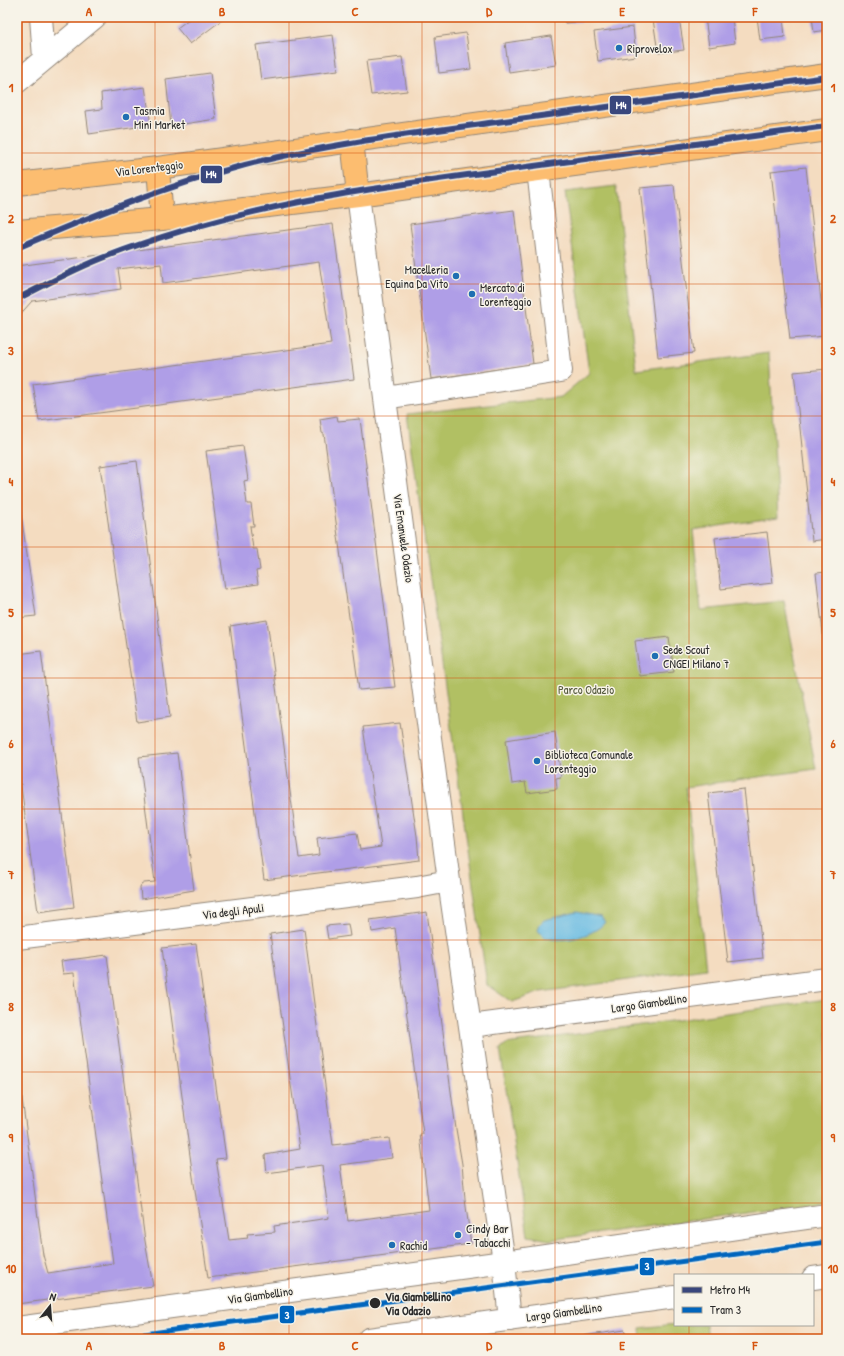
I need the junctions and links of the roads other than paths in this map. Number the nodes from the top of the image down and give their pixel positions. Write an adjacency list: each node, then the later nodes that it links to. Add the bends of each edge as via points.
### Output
1 (41, 17): 3 (street)
2 (95, 17): 3 (street)
3 (44, 58): 5 (street)
4 (827, 75): 7 (main road, Via Lorenteggio)
5 (17, 82)
6 (827, 130): 9 (main road)
7 (352, 140): 8 (main road, Via Lorenteggio); 11 (main road)
8 (158, 168): 10 (main road, Via Lorenteggio); 12 (main road)
9 (538, 170): 11 (main road); 14 (street, via 561,371)
10 (17, 184)
11 (358, 194): 12 (main road); 14 (street, Via Emanuele Odazio)
12 (162, 219): 13 (main road)
13 (17, 231)
14 (385, 398): 15 (street, Via Emanuele Odazio)
15 (449, 881): 16 (street, Via degli Apuli); 18 (street, Largo Giambellino)
16 (17, 938)
17 (827, 979): 18 (street, Largo Giambellino)
18 (471, 1026): 20 (street, Largo Giambellino)
19 (827, 1215): 20 (street)
20 (504, 1262): 24 (street, Largo Giambellino); 25 (street, Via Giambellino)
21 (827, 1276): 22 (street)
22 (814, 1278)
23 (674, 1297): 24 (street, Largo Giambellino)
24 (510, 1320): 26 (street)
25 (17, 1328)
26 (369, 1339)

